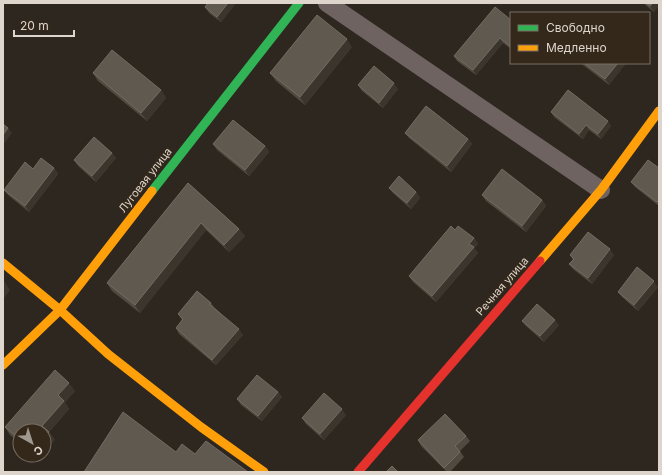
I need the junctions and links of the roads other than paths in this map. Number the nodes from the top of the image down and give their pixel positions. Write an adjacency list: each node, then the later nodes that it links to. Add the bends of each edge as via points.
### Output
1 (299, 3): 6 (street, Луговая улица)
2 (328, 3): 4 (street)
3 (659, 111): 4 (street, Речная улица)
4 (600, 190): 9 (street, Речная улица)
5 (3, 263): 6 (street)
6 (60, 310): 7 (street, Луговая улица); 8 (street, via 108,354)
7 (3, 365)
8 (264, 472)
9 (358, 472)

